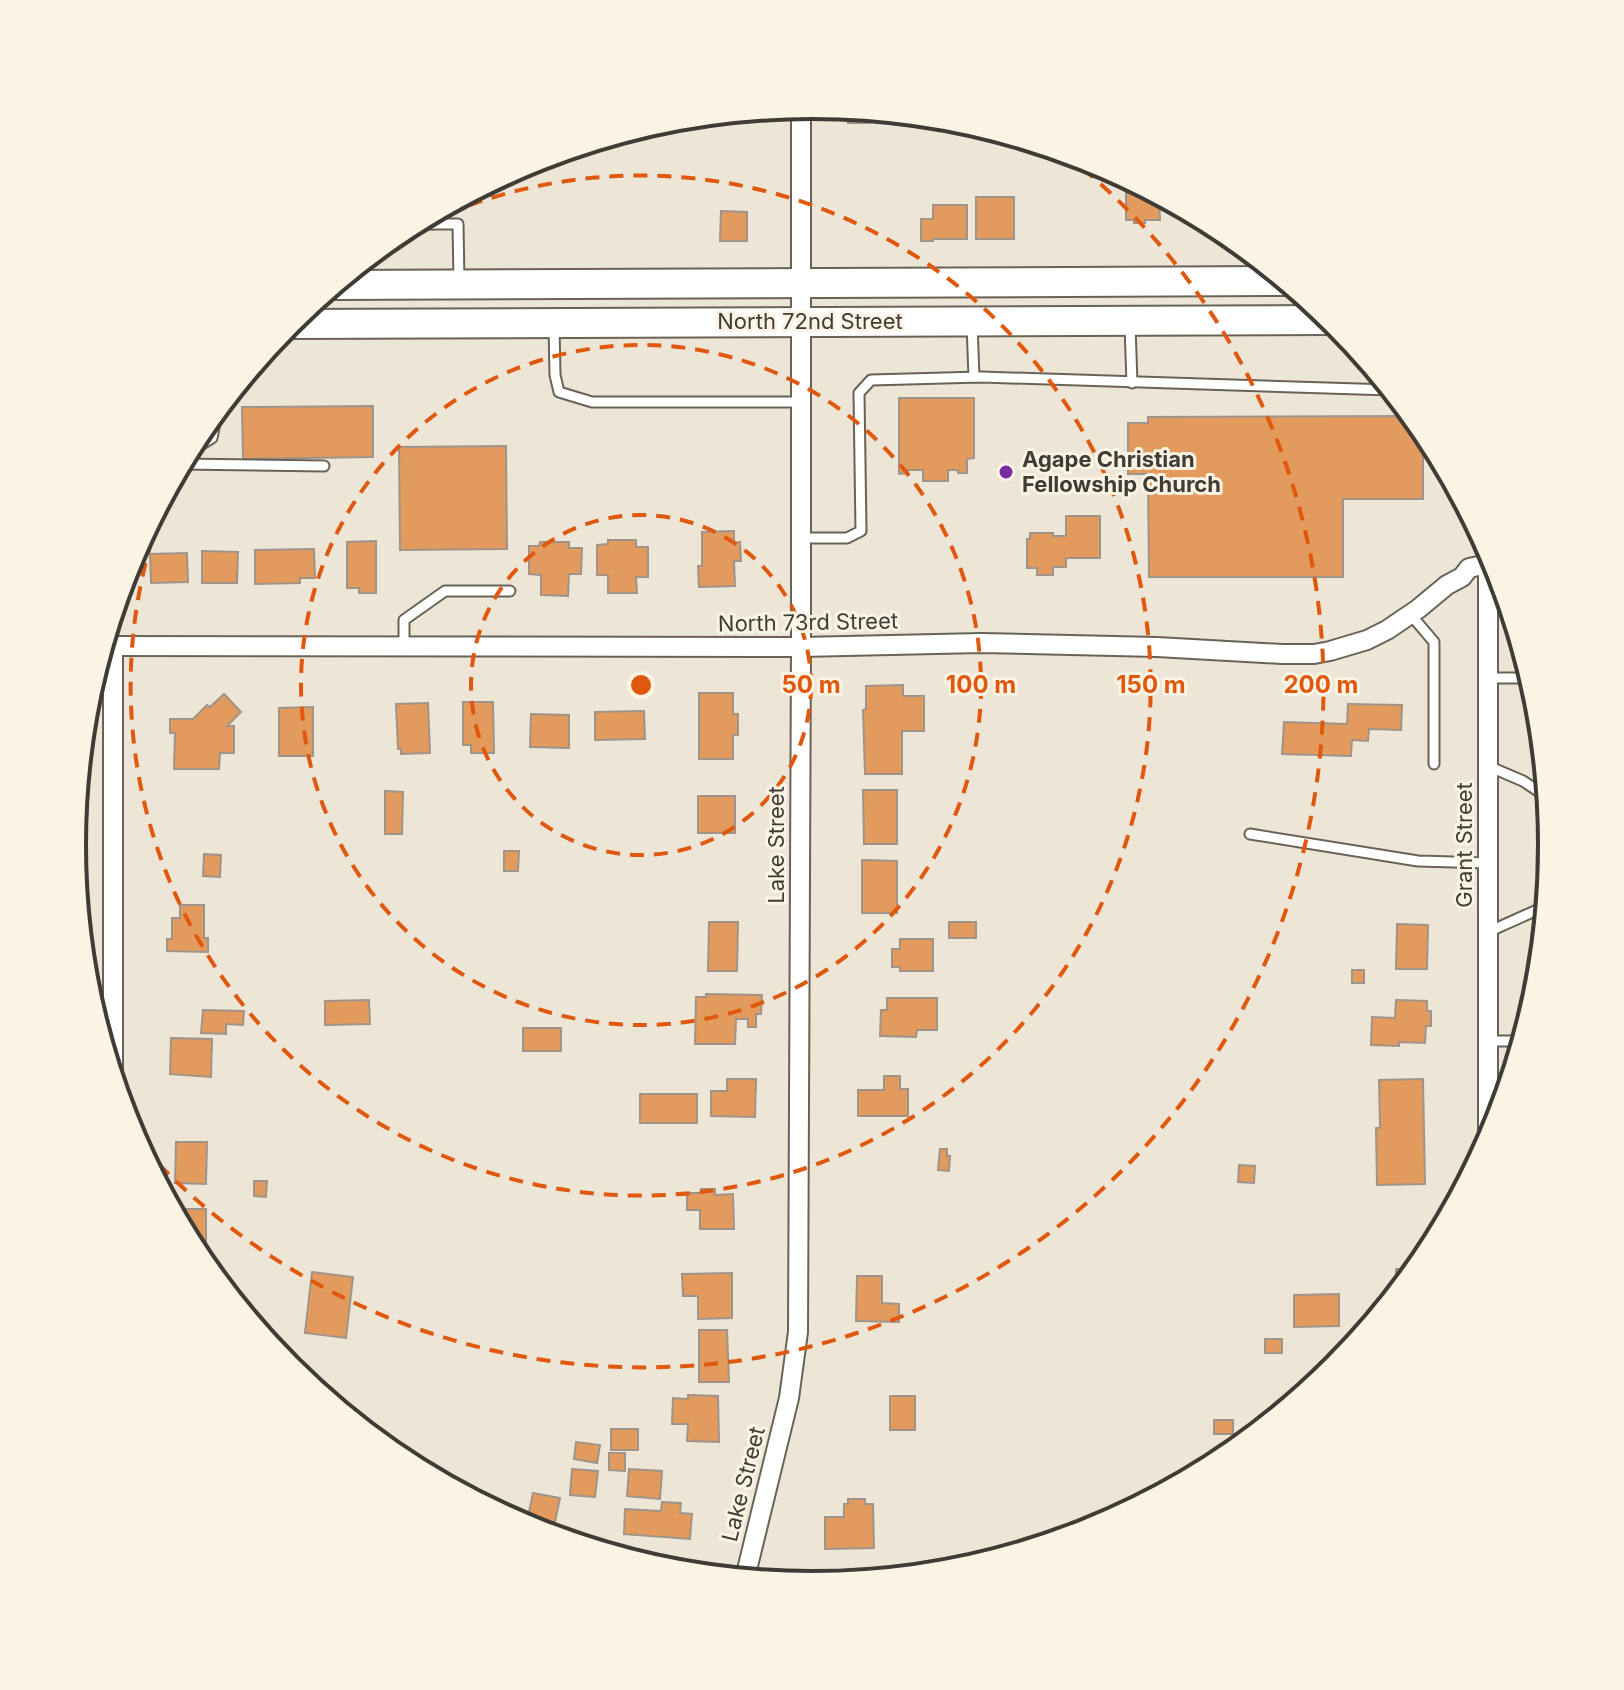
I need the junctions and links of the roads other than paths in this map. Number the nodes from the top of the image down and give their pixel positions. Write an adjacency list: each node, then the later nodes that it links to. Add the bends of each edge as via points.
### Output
1 (801, 119): 6 (street, Lake Street)
2 (436, 224): 5 (lane, via 458,224)
3 (1269, 281): 6 (main road, North 72nd Street)
4 (354, 282): 5 (main road, North 72nd Street)
5 (459, 284): 6 (main road, North 72nd Street)
6 (800, 284): 10 (street, Lake Street)
7 (1130, 320): 8 (main road, North 72nd Street); 9 (main road, North 72nd Street); 14 (lane)
8 (1313, 320)
9 (972, 321): 10 (main road, North 72nd Street); 13 (lane)
10 (800, 322): 11 (main road, North 72nd Street); 16 (street, Lake Street)
11 (554, 323): 12 (main road, North 72nd Street); 16 (lane, via 559,392 592,402)
12 (307, 324)
13 (974, 377): 14 (lane); 19 (lane, via 871,380 859,393 861,531 847,538)
14 (1132, 383): 15 (lane)
15 (1377, 390)
16 (800, 402): 19 (street, Lake Street)
17 (194, 464): 18 (lane)
18 (324, 466)
19 (801, 538): 26 (street, Lake Street)
20 (1480, 561): 23 (street, North 73rd Street)
21 (1488, 581): 28 (street, Grant Street)
22 (510, 591): 25 (lane, via 445,591 404,620)
23 (1411, 615): 26 (street, North 73rd Street, via 1367,640 1314,654 997,644); 30 (lane, via 1434,642)
24 (114, 646): 25 (street, North 73rd Street)
25 (404, 646): 26 (street, North 73rd Street)
26 (801, 647): 41 (street, Lake Street, via 798,1332 789,1398)
27 (108, 668): 37 (street)
28 (1488, 678): 29 (lane); 31 (street, Grant Street)
29 (1518, 678)
30 (1434, 764)
31 (1488, 766): 32 (lane); 34 (street, Grant Street)
32 (1535, 789)
33 (1250, 834): 34 (lane, via 1418,861)
34 (1488, 863): 36 (street, Grant Street)
35 (1534, 911): 36 (lane)
36 (1488, 932): 38 (street, Grant Street)
37 (113, 1038)
38 (1488, 1041): 39 (lane); 40 (street, Grant Street)
39 (1511, 1041)
40 (1488, 1109)
41 (748, 1568)

